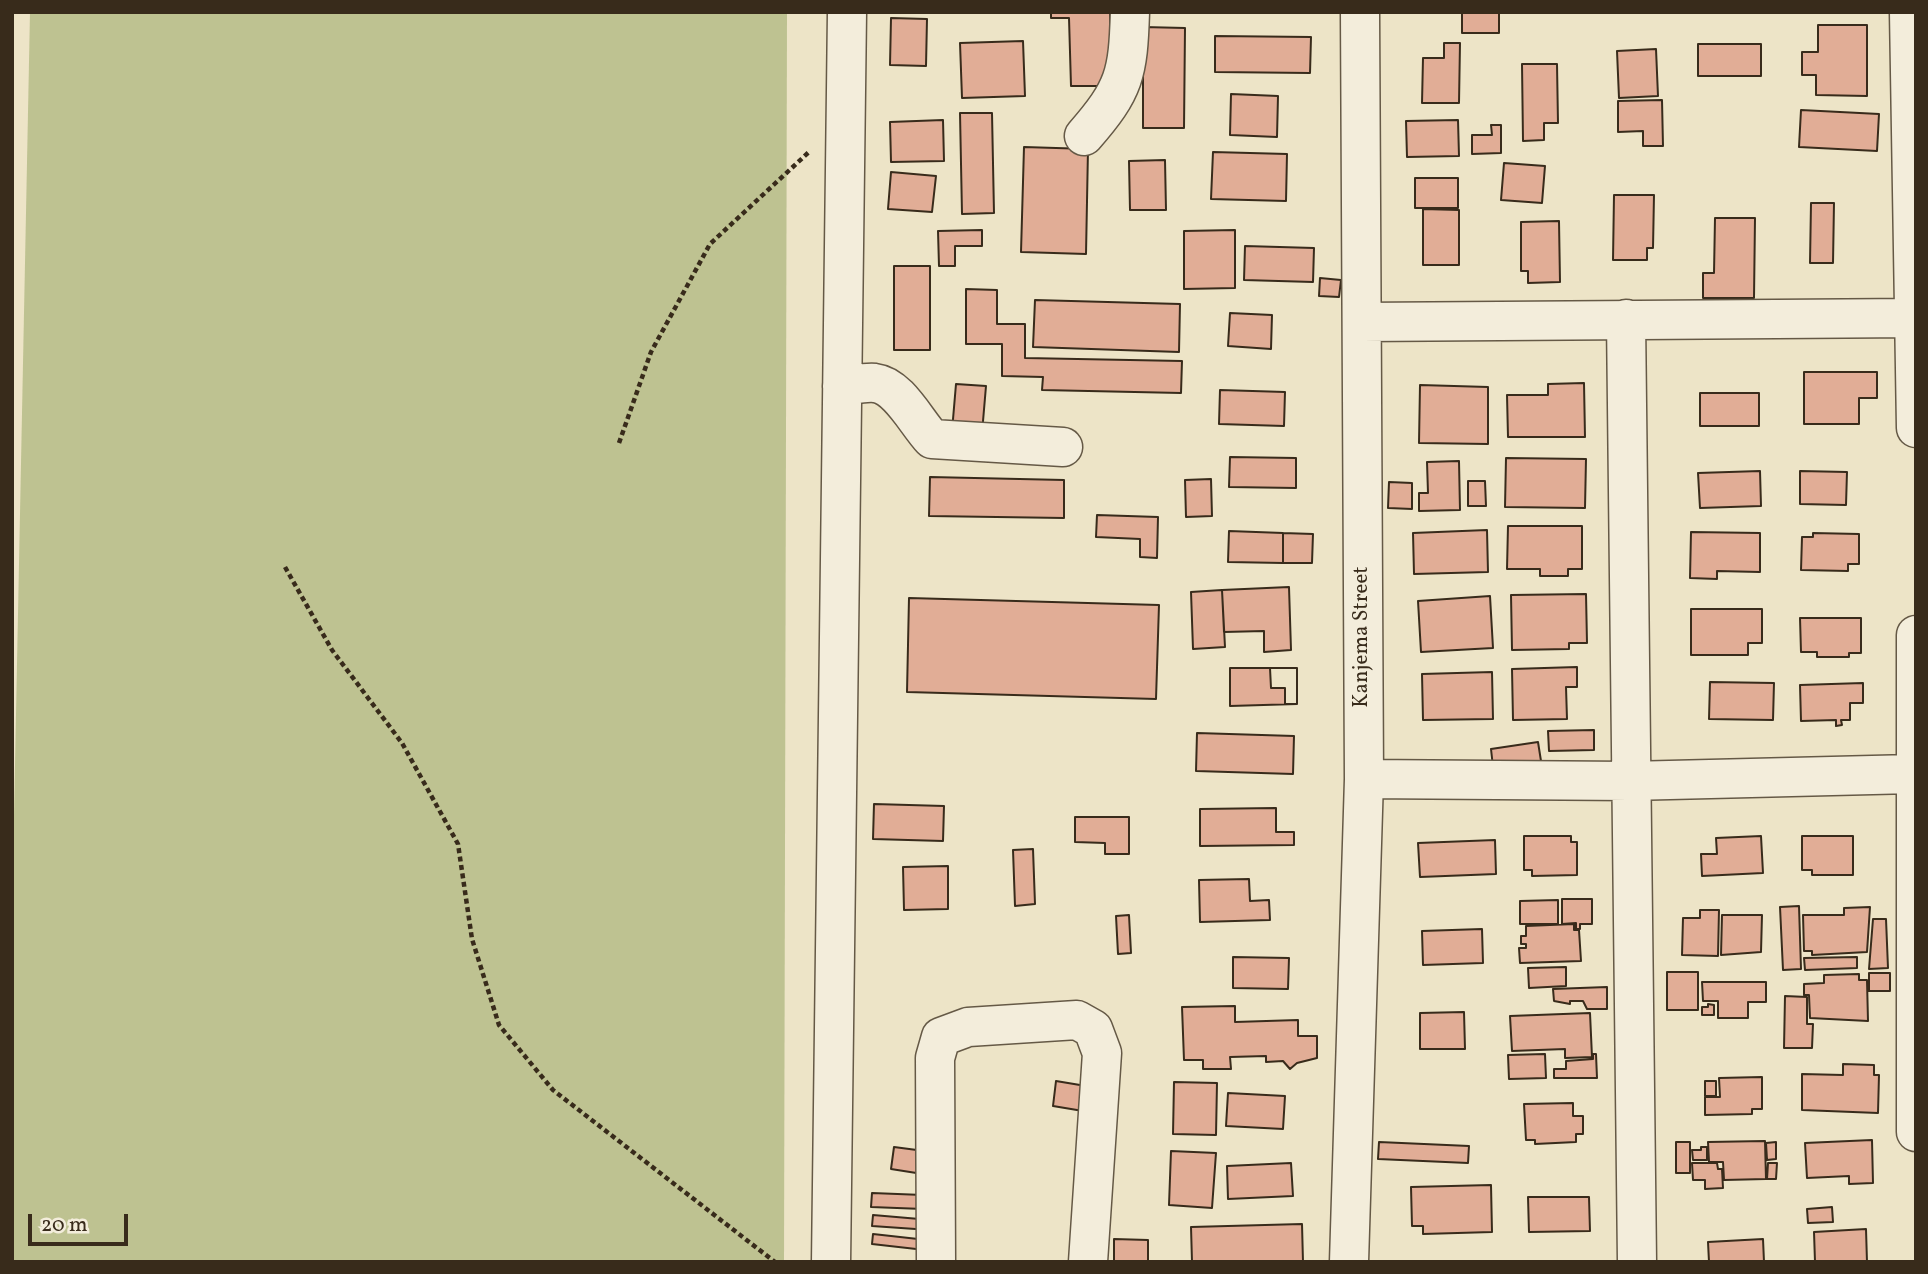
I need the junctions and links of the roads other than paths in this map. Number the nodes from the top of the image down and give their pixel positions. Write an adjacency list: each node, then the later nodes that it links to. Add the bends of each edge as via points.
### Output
1 (847, 12): 9 (street)
2 (1130, 12): 5 (street, via 1129,57 1122,88)
3 (1360, 12): 8 (street, Kanjema Street)
4 (1909, 12): 6 (street)
5 (1084, 136)
6 (1914, 318): 7 (street); 10 (street)
7 (1626, 319): 8 (street); 15 (street)
8 (1362, 322): 14 (street, Kanjema Street)
9 (842, 386): 11 (street, via 875,383 895,390 932,439); 18 (street)
10 (1916, 428)
11 (1063, 447)
12 (1916, 635): 13 (street)
13 (1913, 774): 15 (street); 16 (street)
14 (1364, 779): 15 (street); 21 (street, Kanjema Street)
15 (1629, 781): 22 (street)
16 (1916, 1102): 17 (street)
17 (1916, 1132)
18 (831, 1262)
19 (936, 1262): 20 (street, via 935,1058 941,1037 968,1027 1077,1020 1093,1029 1102,1053)
20 (1088, 1262)
21 (1349, 1262)
22 (1637, 1262)

